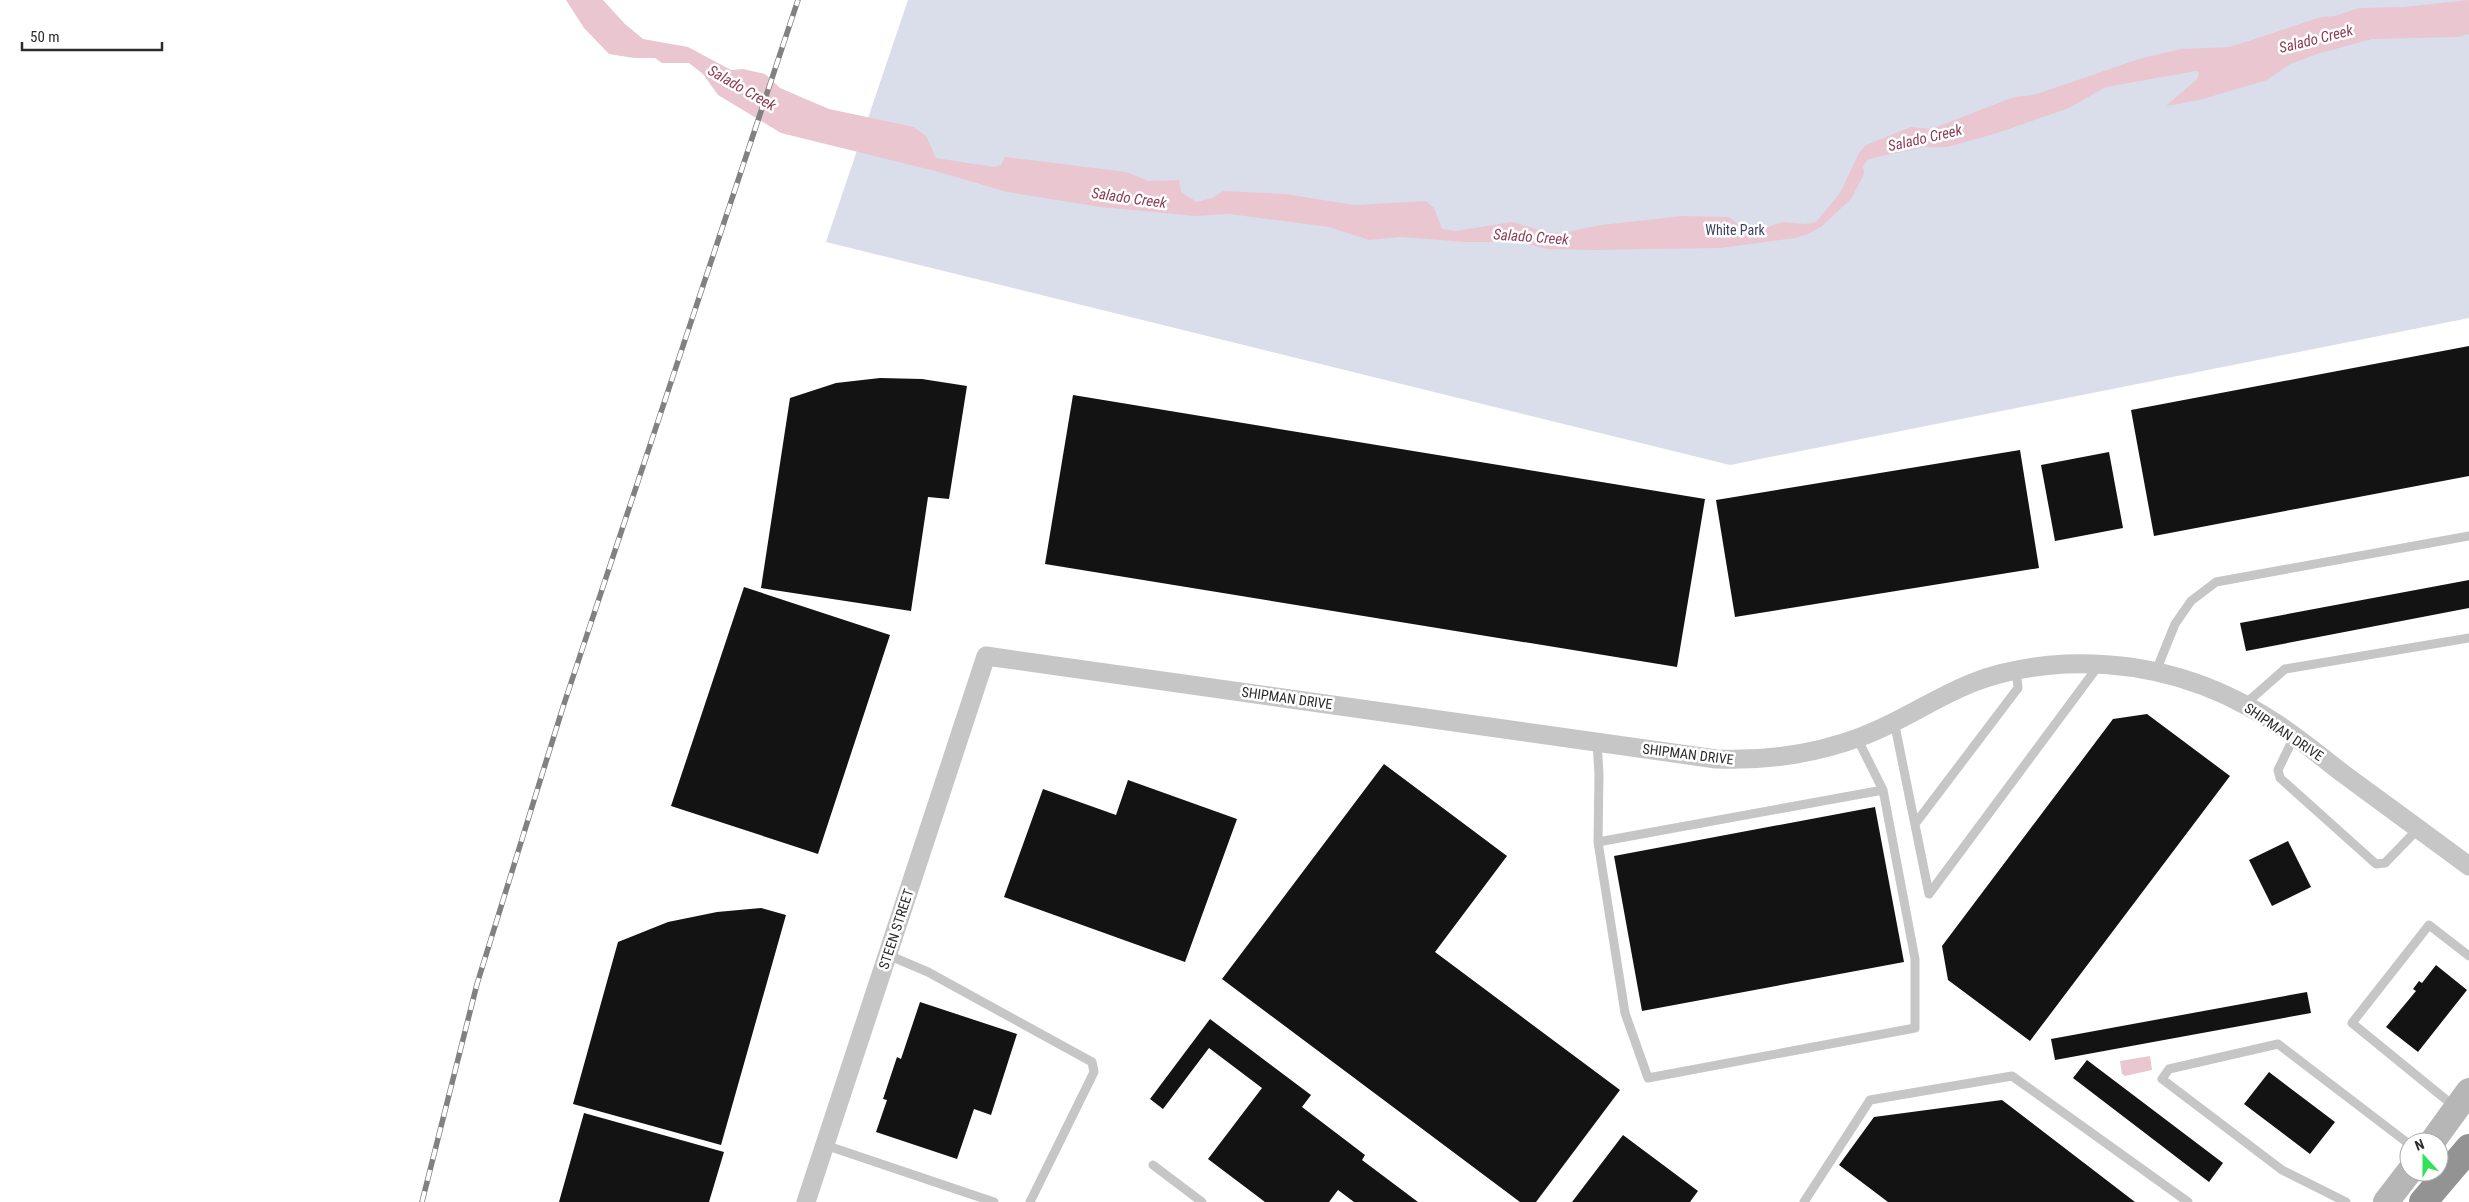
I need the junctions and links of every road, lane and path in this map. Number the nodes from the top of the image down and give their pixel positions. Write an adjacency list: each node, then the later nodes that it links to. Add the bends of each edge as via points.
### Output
1 (2469, 536): 6 (lane, via 2216,582 2191,601 2174,624)
2 (2469, 638): 7 (lane, via 2285,669)
3 (986, 656): 11 (street, SHIPMAN DRIVE); 17 (street, STEEN STREET)
4 (2100, 663): 5 (street, SHIPMAN DRIVE); 6 (street, SHIPMAN DRIVE); 13 (lane, via 1929,894)
5 (2016, 670): 8 (street, SHIPMAN DRIVE, via 1974,682); 13 (lane, via 2018,688)
6 (2156, 670): 7 (street, SHIPMAN DRIVE)
7 (2244, 704): 9 (street, SHIPMAN DRIVE)
8 (1894, 721): 10 (street, SHIPMAN DRIVE); 13 (lane)
9 (2294, 737): 14 (street, SHIPMAN DRIVE); 14 (lane, via 2278,770 2280,778 2376,864 2385,863)
10 (1857, 738): 11 (street, SHIPMAN DRIVE, via 1781,758 1748,760 1716,759); 12 (lane)
11 (1597, 742): 15 (lane)
12 (1883, 790): 15 (lane); 15 (lane, via 1916,959 1914,1028 1648,1078 1625,1013)
13 (1915, 824)
14 (2418, 829): 16 (street, SHIPMAN DRIVE)
15 (1598, 842)
16 (2469, 866)
17 (888, 955): 22 (street, STEEN STREET); 28 (lane, via 928,972 1092,1062 1094,1072)
18 (2469, 956): 19 (lane, via 2429,925 2352,1023)
19 (2463, 1100): 20 (main road)
20 (2439, 1132)
21 (2399, 1136): 32 (lane, via 2278,1044 2169,1069 2162,1079 2282,1170)
22 (825, 1145): 26 (street, STEEN STREET); 27 (lane)
23 (2469, 1148): 34 (highway)
24 (1153, 1165): 29 (lane)
25 (2401, 1182): 33 (main road)
26 (806, 1202)
27 (994, 1202)
28 (1030, 1202)
29 (1202, 1202)
30 (1804, 1202): 31 (lane, via 1870,1100 2012,1076)
31 (2188, 1202)
32 (2346, 1202)
33 (2386, 1202)
34 (2423, 1202)

